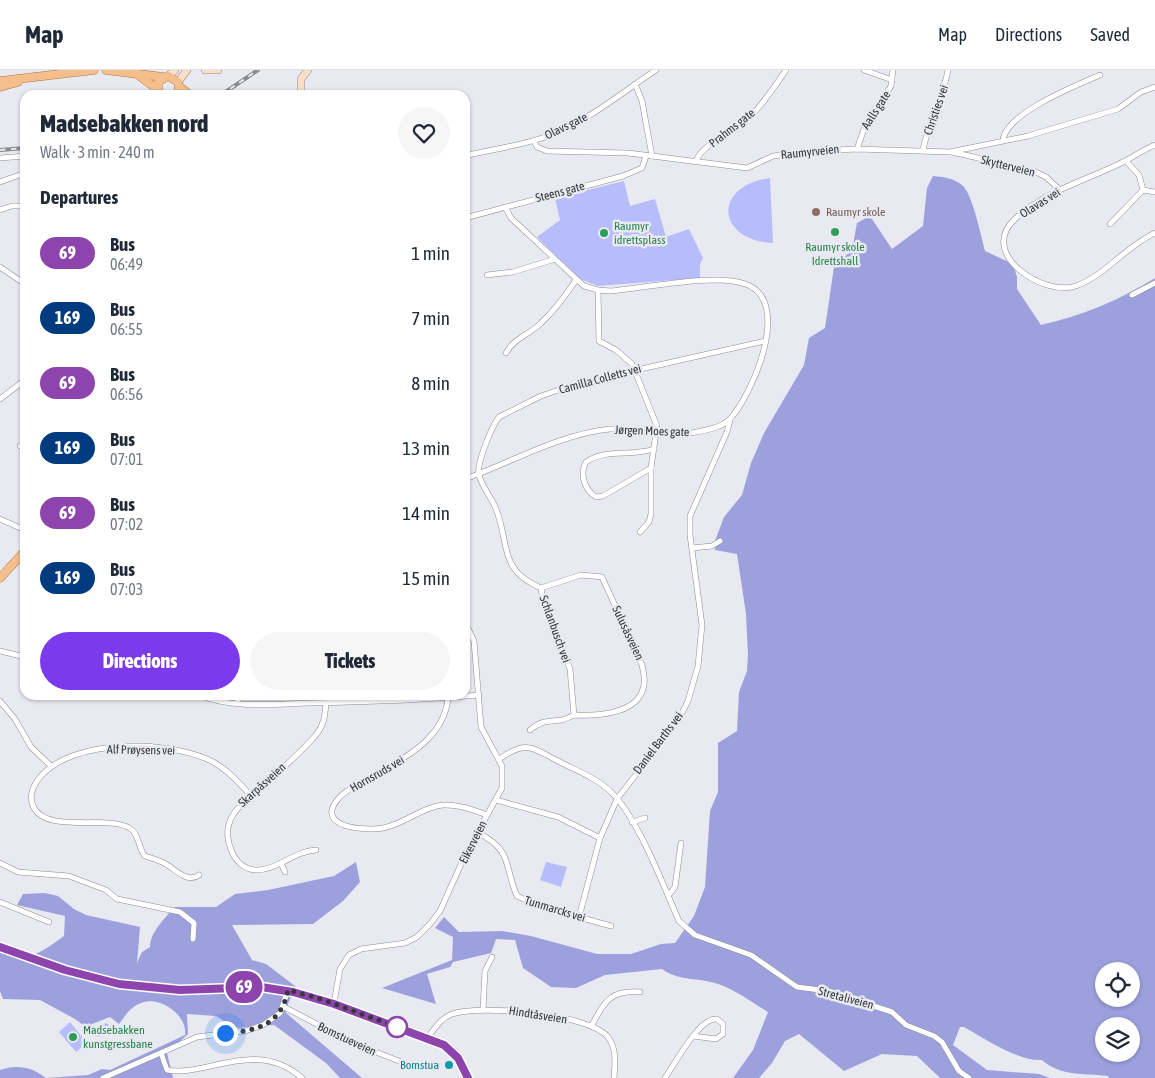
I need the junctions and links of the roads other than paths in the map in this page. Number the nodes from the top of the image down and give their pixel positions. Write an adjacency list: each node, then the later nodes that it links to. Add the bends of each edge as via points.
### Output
1 (94, 70): 16 (main road)
2 (106, 70): 12 (main road)
3 (175, 70): 14 (main road)
4 (187, 70): 19 (main road)
5 (205, 70): 6 (main road)
6 (218, 70)
7 (656, 70): 20 (street, Olavs gate)
8 (786, 70): 38 (street, Prahms gate, via 758,109 702,151)
9 (864, 70): 17 (street)
10 (893, 70): 17 (street, Aalls gate)
11 (948, 70): 32 (street, Christies vei)
12 (133, 72): 14 (main road); 23 (main road)
13 (305, 73): 27 (main road)
14 (166, 76): 19 (main road); 24 (main road, via 158,82)
15 (1100, 76): 28 (street, via 1042,101 1007,129)
16 (22, 79): 18 (main road); 21 (main road)
17 (892, 80): 31 (street, Aalls gate, via 886,96 860,135)
18 (0, 81)
19 (179, 84): 25 (main road); 26 (main road)
20 (634, 84): 29 (street, Olavs gate, via 587,117); 36 (street, via 642,101)
21 (0, 87)
22 (1155, 87): 28 (street, Raumyrveien, via 1141,92 1118,109 1028,136)
23 (156, 90)
24 (159, 90)
25 (177, 90)
26 (185, 90)
27 (302, 90)
28 (1002, 140): 33 (street, Raumyrveien)
29 (534, 141): 34 (street, Olavs gate); 36 (street, Raumyrveien, via 547,152)
30 (1155, 144): 39 (street, Olavas vei)
31 (857, 148): 32 (street, Raumyrveien); 38 (street, Raumyrveien, via 780,154 747,168)
32 (923, 150): 33 (street, Raumyrveien)
33 (950, 152): 42 (street, Skytterveien, via 1034,171)
34 (470, 155)
35 (20, 156): 37 (street)
36 (649, 156): 38 (street, Raumyrveien); 46 (street, Steens gate, via 642,168 634,172)
37 (0, 158)
38 (696, 161)
39 (1126, 161): 42 (street, Olavas vei); 43 (street, via 1139,175)
40 (20, 175): 41 (street)
41 (0, 182)
42 (1060, 190): 50 (street, Olavas vei, via 1016,218 1004,235 1004,250 1012,264 1039,281 1075,286)
43 (1143, 190): 44 (street); 49 (street)
44 (1155, 192)
45 (20, 206): 47 (street)
46 (505, 207): 48 (street, Steens gate); 51 (street, via 511,218)
47 (0, 210)
48 (470, 217)
49 (1110, 224)
50 (1155, 233)
51 (555, 259): 53 (street, via 513,272); 54 (street)
52 (0, 267): 55 (street)
53 (487, 275)
54 (576, 280): 57 (street); 60 (street, via 552,313 532,332 514,341)
55 (20, 281)
56 (1155, 283): 58 (street)
57 (598, 290): 59 (street, via 740,282 754,288 763,302 768,321); 61 (street, via 598,341 624,356)
58 (1132, 295)
59 (765, 341): 61 (street, Camilla Colletts vei); 64 (street, via 753,381)
60 (506, 353)
61 (634, 369): 65 (street, via 655,418); 68 (street, Camilla Colletts vei, via 579,383 502,414 492,428)
62 (20, 384): 63 (street)
63 (0, 399)
64 (730, 420): 65 (street, Jørgen Moes gate, via 702,432); 74 (street, Daniel Barths vei, via 690,516)
65 (657, 432): 66 (street); 68 (street, Jørgen Moes gate, via 625,429 587,433)
66 (654, 449): 67 (street); 67 (street, via 640,454 605,453 593,457 586,462 582,475 596,497)
67 (651, 468): 72 (street, via 651,514)
68 (478, 474): 69 (street, Jørgen Moes gate); 77 (street, Schlanbusch vei, via 498,514 511,565 520,577)
69 (470, 477)
70 (0, 519): 71 (street)
71 (20, 528)
72 (640, 532)
73 (720, 541): 74 (street, via 712,546)
74 (692, 548): 95 (street, Daniel Barths vei, via 702,625 698,666 688,701 679,719)
75 (20, 556): 76 (main road)
76 (0, 578)
77 (541, 588): 90 (street, Schlanbusch vei, via 570,669); 90 (street, Sulusåsveien, via 581,575 602,577 642,665 642,692 633,704 588,716)
78 (470, 633): 81 (street, Eikerveien, via 474,641)
79 (0, 651): 80 (street)
80 (20, 656)
81 (479, 695): 82 (street); 92 (street, Eikerveien, via 482,727)
82 (470, 696)
83 (217, 700): 88 (street)
84 (238, 700): 88 (street)
85 (387, 700): 89 (street)
86 (447, 700): 97 (street, Hornsruds vei, via 444,716 427,740 418,749 342,795 334,804 335,819 350,827 380,828 443,805)
87 (0, 702): 93 (street, via 15,719 31,747)
88 (237, 703): 89 (street)
89 (326, 703): 94 (street, Skarpåsveien, via 325,720 316,735)
90 (574, 715): 91 (street, Sulusåsveien, via 564,720 539,722)
91 (530, 730)
92 (499, 759): 95 (street, Stretaliveien, via 521,746 532,748 600,784); 96 (street, Eikerveien, via 503,780)
93 (51, 766): 94 (street, Alf Prøysens vei, via 76,754 101,749 172,749 214,762); 107 (street, Alf Prøysens vei, via 33,789 32,802 37,812 60,821 130,828 145,856 185,876)
94 (250, 794): 104 (street, Skarpåsveien, via 240,803 231,819 231,848 240,864 250,869 264,869)
95 (617, 799): 99 (street, Stretaliveien); 101 (street, Daniel Barths vei)
96 (496, 800): 97 (street, Eikerveien); 101 (street, via 558,817)
97 (487, 815): 100 (street, Eikerveien)
98 (645, 818): 99 (street)
99 (632, 822): 108 (street, Stretaliveien)
100 (478, 833): 110 (street, Tunmarcks vei, via 502,850 517,896); 118 (street, Eikerveien, via 440,911 430,924 405,943 361,950 349,956 340,969)
101 (600, 838): 110 (street, Daniel Barths vei)
102 (681, 843): 108 (street, via 674,887)
103 (316, 850): 104 (street, Skarpåsveien, via 304,851)
104 (282, 863): 106 (street)
105 (0, 864): 113 (street, via 18,872 69,876 106,890 117,899 180,912 194,923)
106 (285, 872)
107 (199, 875)
108 (668, 896): 131 (street, Stretaliveien, via 679,920 695,935 751,955 797,986 828,991 892,1012 906,1025 942,1042 959,1071)
109 (0, 902): 111 (street)
110 (579, 916): 112 (street, Tunmarcks vei)
111 (49, 922)
112 (611, 926)
113 (193, 939)
114 (0, 947): 116 (main road, via 65,970 119,984 180,990 251,987)
115 (492, 957): 120 (street, via 485,971)
116 (288, 990): 118 (main road); 119 (street)
117 (640, 992): 121 (street, via 622,992 610,997)
118 (334, 1004): 123 (main road)
119 (284, 1007): 124 (street, via 274,1019 255,1029 197,1037); 125 (street, Bomstueveien, via 355,1044)
120 (483, 1010): 121 (street, Hindtåsveien, via 540,1014); 123 (street, Hindtåsveien, via 449,1015)
121 (592, 1025): 129 (street, Hindtåsveien, via 607,1035 614,1049)
122 (693, 1036): 122 (street, via 710,1018 723,1024 724,1034 721,1037 713,1040); 130 (street)
123 (428, 1038): 128 (main road, via 452,1051)
124 (160, 1053): 126 (street); 127 (street, via 167,1070 177,1074 190,1075 247,1062 270,1062)
125 (412, 1066)
126 (103, 1078)
127 (302, 1078)
128 (468, 1078)
129 (614, 1078)
130 (665, 1078)
131 (969, 1078)

